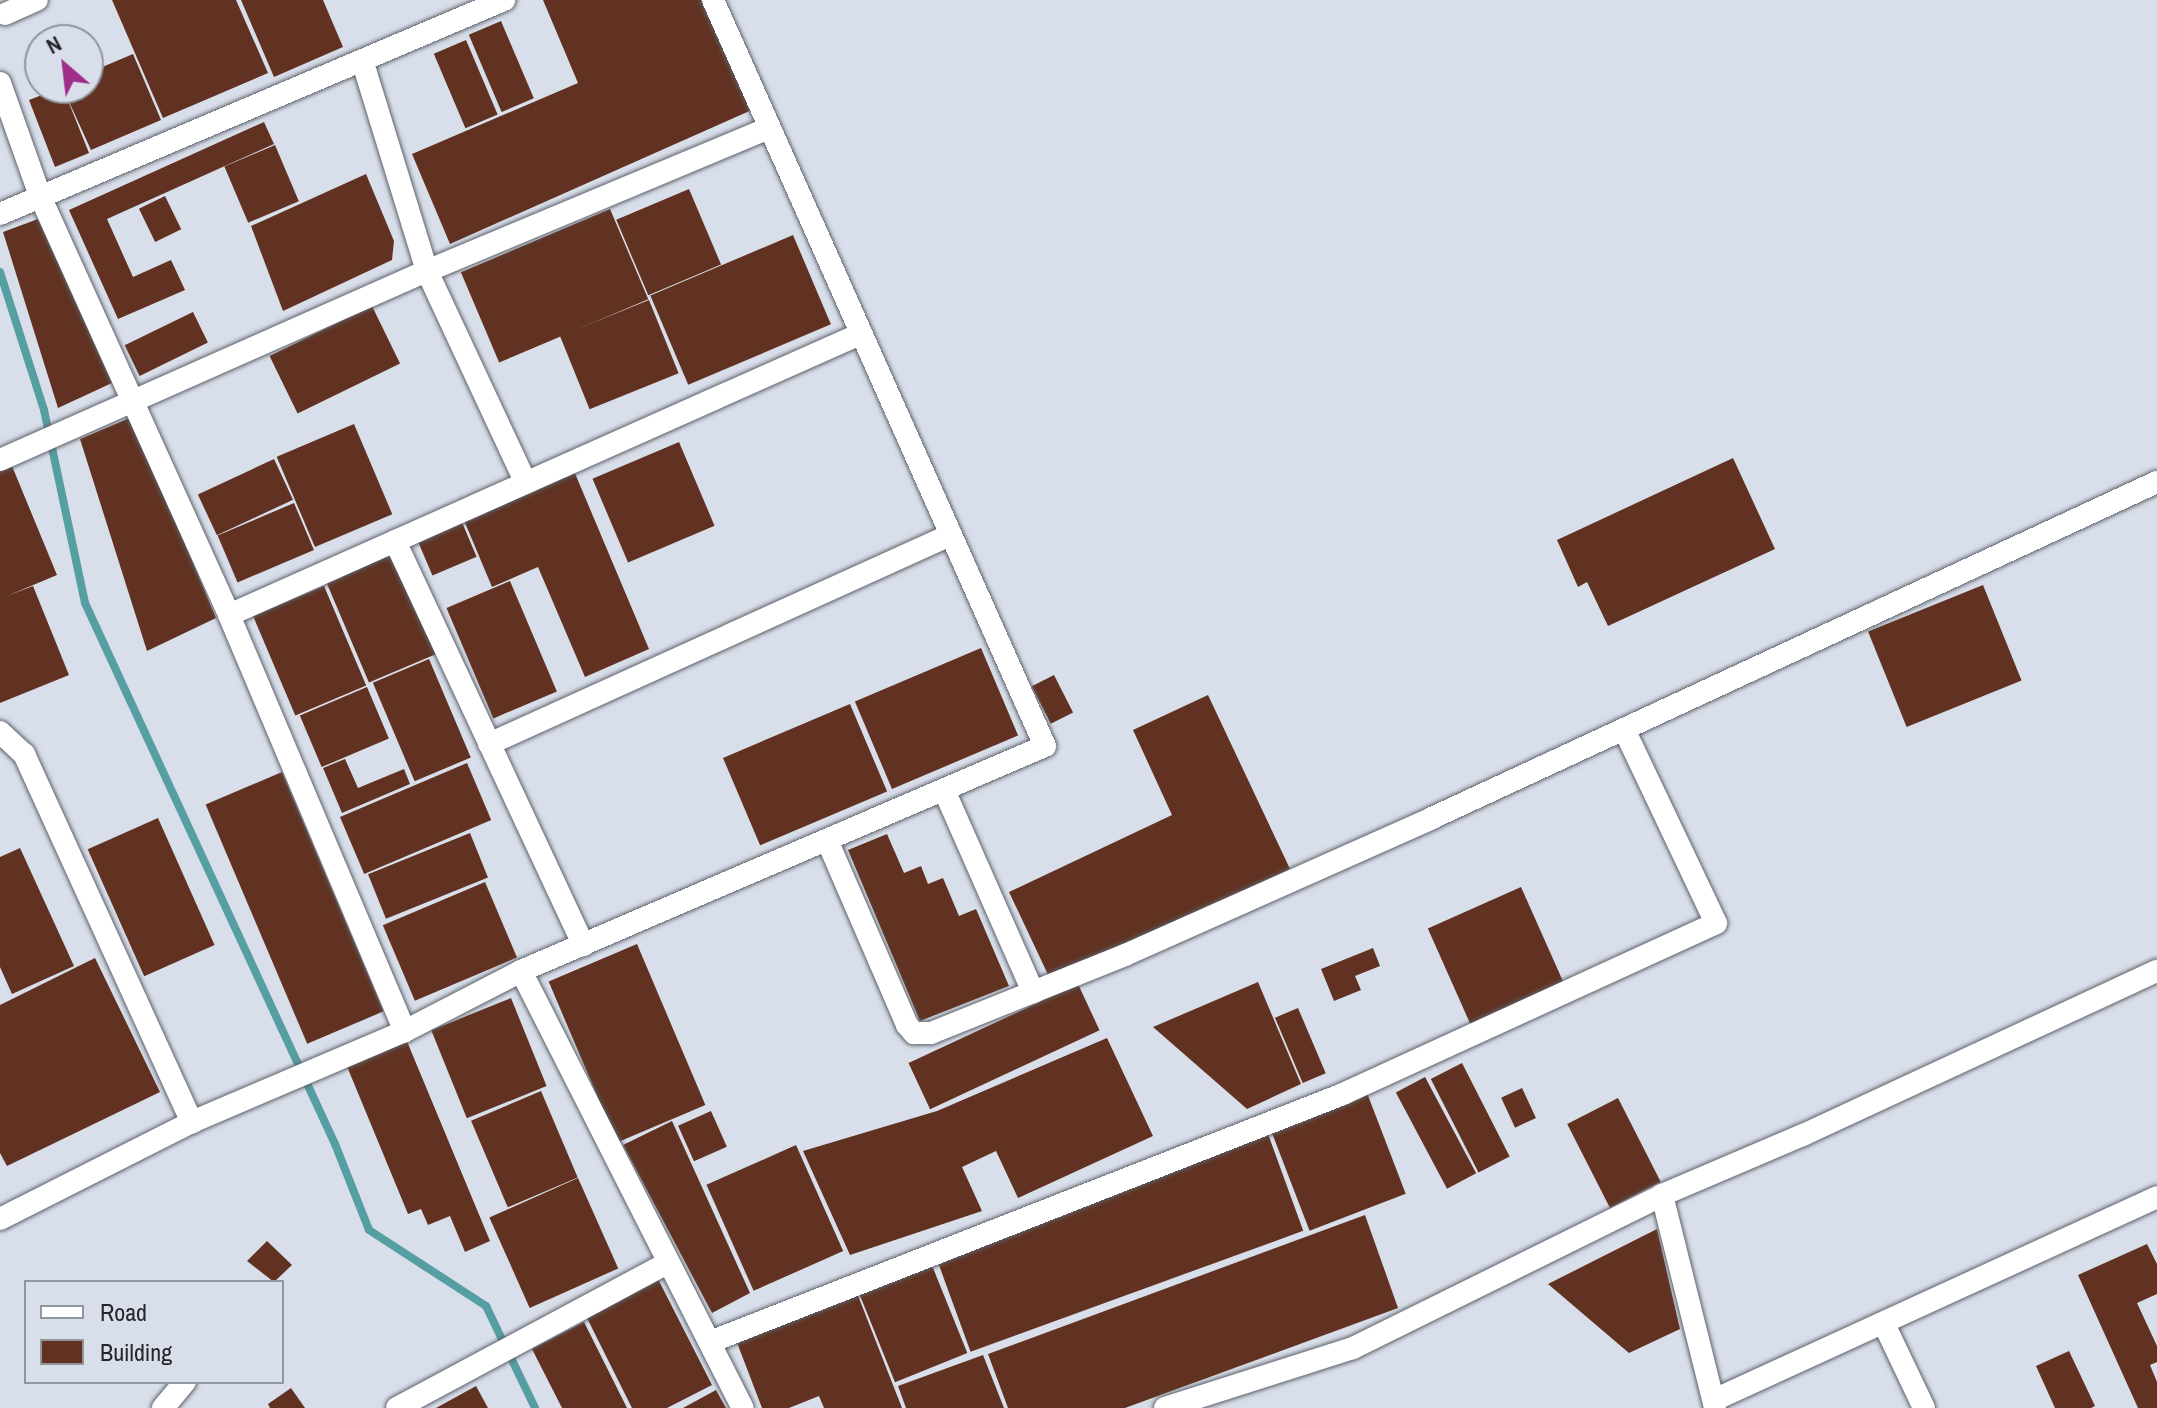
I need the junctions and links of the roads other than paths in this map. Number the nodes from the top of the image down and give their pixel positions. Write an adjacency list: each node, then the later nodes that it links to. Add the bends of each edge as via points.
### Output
1 (37, 0): 4 (street)
2 (504, 0): 5 (street)
3 (713, 0): 7 (street)
4 (2, 14)
5 (363, 63): 8 (street); 10 (street)
6 (0, 83): 8 (street)
7 (769, 128): 10 (street); 11 (street)
8 (40, 196): 9 (street); 12 (street)
9 (5, 212)
10 (427, 271): 12 (street); 14 (street)
11 (860, 334): 14 (street); 16 (street)
12 (132, 402): 13 (street); 18 (street)
13 (0, 460)
14 (525, 481): 17 (street)
15 (2157, 482): 19 (street)
16 (948, 536): 21 (street); 22 (street, via 1045,746)
17 (395, 541): 18 (street); 21 (street)
18 (229, 615): 28 (street)
19 (1625, 731): 27 (street); 35 (street, via 1716,923 1343,1094)
20 (0, 732): 29 (street, via 24,754)
21 (489, 744): 24 (street)
22 (944, 790): 23 (street); 27 (street)
23 (827, 840): 24 (street); 27 (street, via 914,1033 931,1033)
24 (583, 945): 25 (street)
25 (521, 971): 28 (street); 33 (street)
26 (2157, 971): 30 (street)
27 (1033, 992)
28 (405, 1031): 29 (street)
29 (192, 1122): 32 (street)
30 (1662, 1195): 37 (street); 42 (street, via 1353,1348)
31 (2157, 1197): 34 (street)
32 (2, 1214)
33 (667, 1263): 35 (street); 40 (street)
34 (1884, 1324): 37 (street); 38 (street)
35 (710, 1342): 41 (street)
36 (183, 1384): 39 (street)
37 (1715, 1404)
38 (1921, 1407)
39 (163, 1408)
40 (397, 1408)
41 (743, 1408)
42 (1165, 1408)

